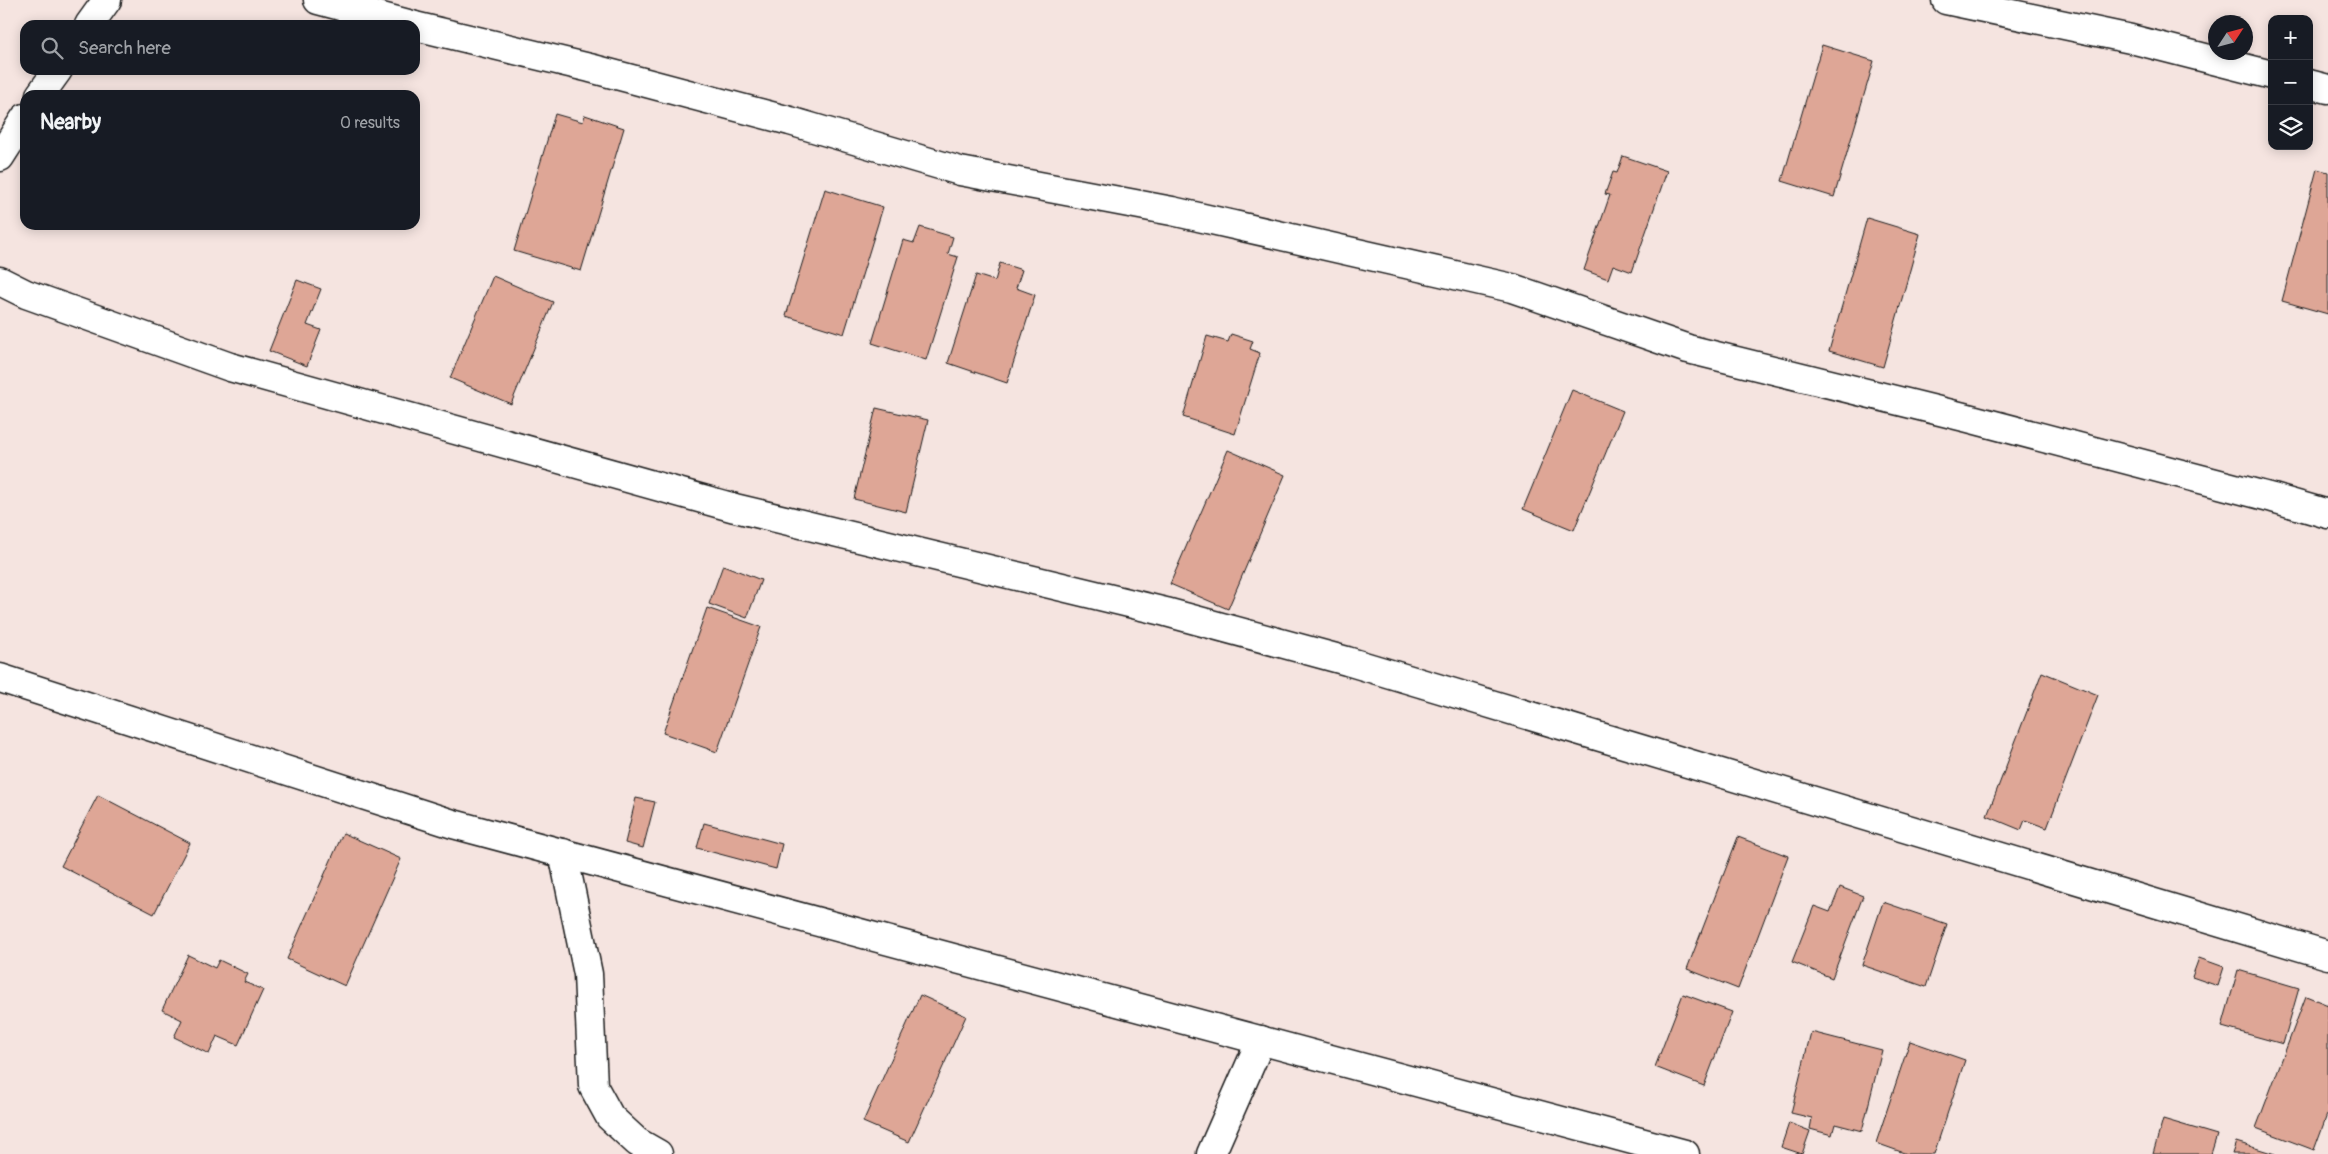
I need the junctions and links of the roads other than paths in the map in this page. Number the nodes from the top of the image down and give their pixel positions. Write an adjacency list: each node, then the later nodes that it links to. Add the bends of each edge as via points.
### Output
1 (107, 0): 4 (street)
2 (318, 0): 5 (street)
3 (1946, 0): 7 (street, via 2131,39)
4 (93, 20)
5 (395, 20)
6 (420, 26): 15 (street, via 790,121 960,171 1172,211 1512,288 1688,350 1968,418)
7 (2268, 74)
8 (54, 75): 11 (street)
9 (2313, 85): 10 (street)
10 (2328, 89)
11 (44, 90)
12 (20, 126): 13 (street)
13 (0, 157)
14 (0, 281): 18 (street, via 26,294 230,367 735,508 1166,612 1347,661)
15 (2328, 514)
16 (0, 678): 17 (street, via 453,824)
17 (563, 853): 19 (street); 20 (street, via 588,974 592,1086 610,1117 637,1142)
18 (2328, 955)
19 (1261, 1040): 21 (street); 22 (street)
20 (658, 1154)
21 (1211, 1154)
22 (1685, 1154)

